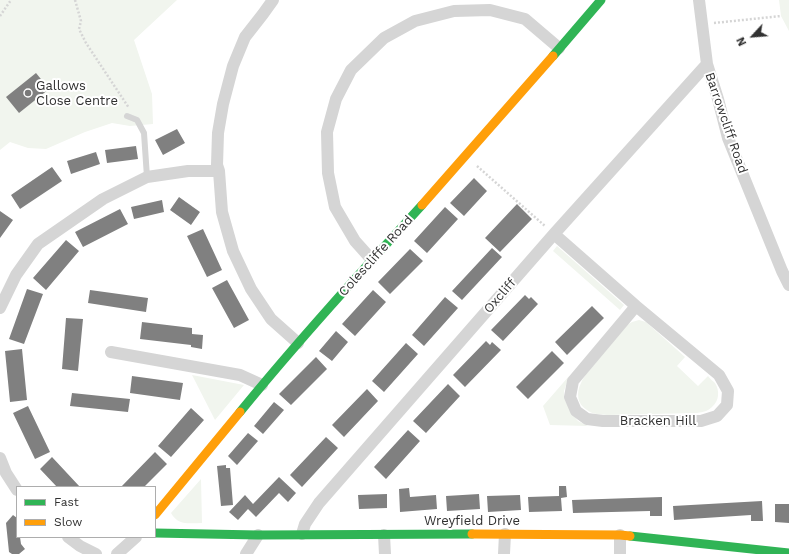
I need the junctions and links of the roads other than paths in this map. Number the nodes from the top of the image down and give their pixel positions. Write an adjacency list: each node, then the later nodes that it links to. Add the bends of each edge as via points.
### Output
1 (273, 0): 7 (street, via 245,37 233,66 218,133)
2 (601, 0): 4 (street, Colescliffe Road)
3 (699, 0): 5 (street, Barrowcliff Road)
4 (559, 48): 10 (street, Colescliffe Road); 10 (street, via 525,19 490,10 454,11 415,21 384,38 351,70 336,99 327,132 328,173 335,207 355,241)
5 (706, 64): 9 (street, Oxcliff); 11 (street, Barrowcliff Road, via 728,138)
6 (127, 116): 8 (lane, via 137,120 144,132)
7 (219, 171): 8 (street, via 188,171); 14 (street, via 222,212 233,251 251,289 271,319)
8 (147, 178): 13 (street, via 103,199 38,244 16,275)
9 (554, 234): 12 (street, Bracken Hill); 21 (street, Oxcliff, via 319,503 305,524)
10 (372, 260): 14 (street, Colescliffe Road)
11 (789, 285)
12 (636, 306): 12 (street, Bracken Hill, via 719,375 728,391 727,405 717,416 701,421 603,421 587,419 576,411 570,397 572,381)
13 (0, 308)
14 (298, 343): 16 (street, Colescliffe Road)
15 (111, 352): 16 (street, via 240,374)
16 (262, 385): 19 (street, Colescliffe Road)
17 (0, 458): 18 (street)
18 (16, 488)
19 (156, 514)
20 (156, 533): 23 (street, Wreyfield Drive)
21 (302, 534): 23 (street, Wreyfield Drive); 24 (street, Wreyfield Drive)
22 (505, 534): 24 (street, Wreyfield Drive); 25 (street, Wreyfield Drive); 33 (street)
23 (258, 535): 31 (street)
24 (384, 535): 32 (street)
25 (620, 535): 28 (street, Wreyfield Drive); 34 (street)
26 (69, 538): 29 (street)
27 (135, 538): 30 (street)
28 (789, 552)
29 (96, 554)
30 (117, 554)
31 (246, 554)
32 (385, 554)
33 (504, 554)
34 (620, 554)

